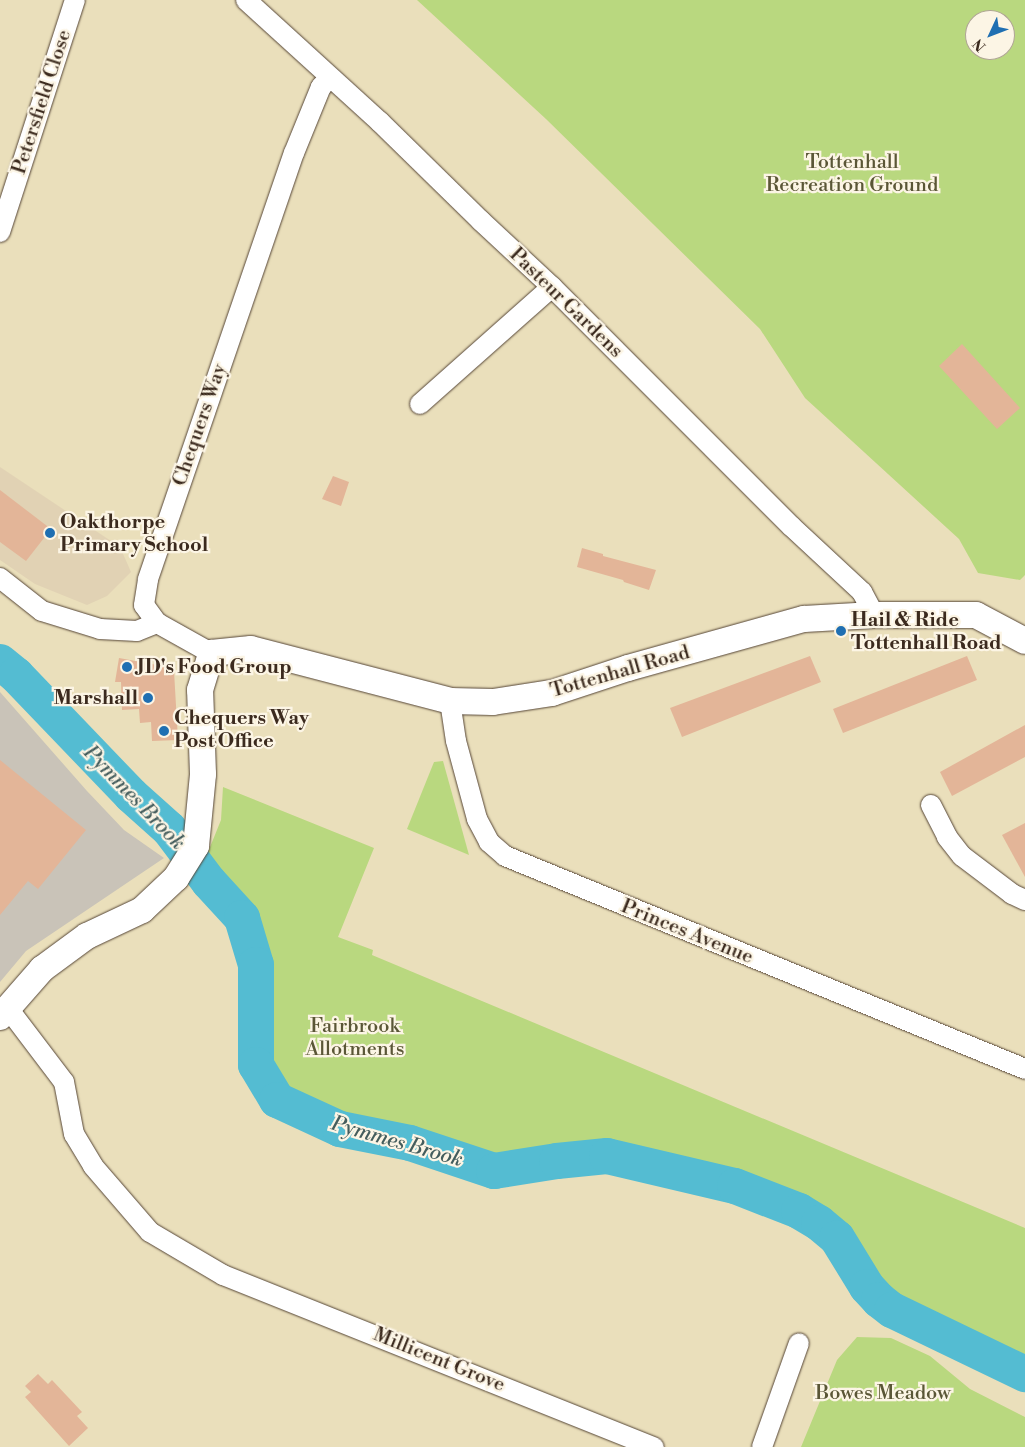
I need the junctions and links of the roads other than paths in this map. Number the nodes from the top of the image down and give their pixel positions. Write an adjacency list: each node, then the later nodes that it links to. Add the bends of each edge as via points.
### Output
1 (75, 0): 4 (street, Petersfield Close)
2 (246, 0): 3 (street, Pasteur Gardens)
3 (330, 76): 5 (street, Pasteur Gardens); 9 (street, Chequers Way, via 321,87 294,153 148,579 144,605)
4 (0, 232)
5 (552, 287): 6 (street); 8 (street, Pasteur Gardens, via 791,526 862,592)
6 (420, 404)
7 (0, 578): 9 (street, via 42,611 100,629 137,631)
8 (874, 615): 10 (street, Tottenhall Road, via 976,615); 12 (street, Tottenhall Road, via 804,619 628,668 552,693 493,702)
9 (157, 623): 11 (street, Chequers Way)
10 (1025, 641)
11 (211, 653): 12 (street, Tottenhall Road, via 251,649); 15 (street, via 200,690 203,774 196,846 176,878 142,910 87,936 42,969)
12 (450, 701): 16 (street, Princes Avenue, via 456,741 477,819 489,842 505,856)
13 (931, 805): 14 (street, via 962,856 1012,894)
14 (1025, 900)
15 (4, 1012): 18 (street, Millicent Grove, via 64,1082 74,1134 92,1166 150,1232 223,1275)
16 (1025, 1069)
17 (799, 1343): 19 (street)
18 (654, 1447)
19 (762, 1447)

